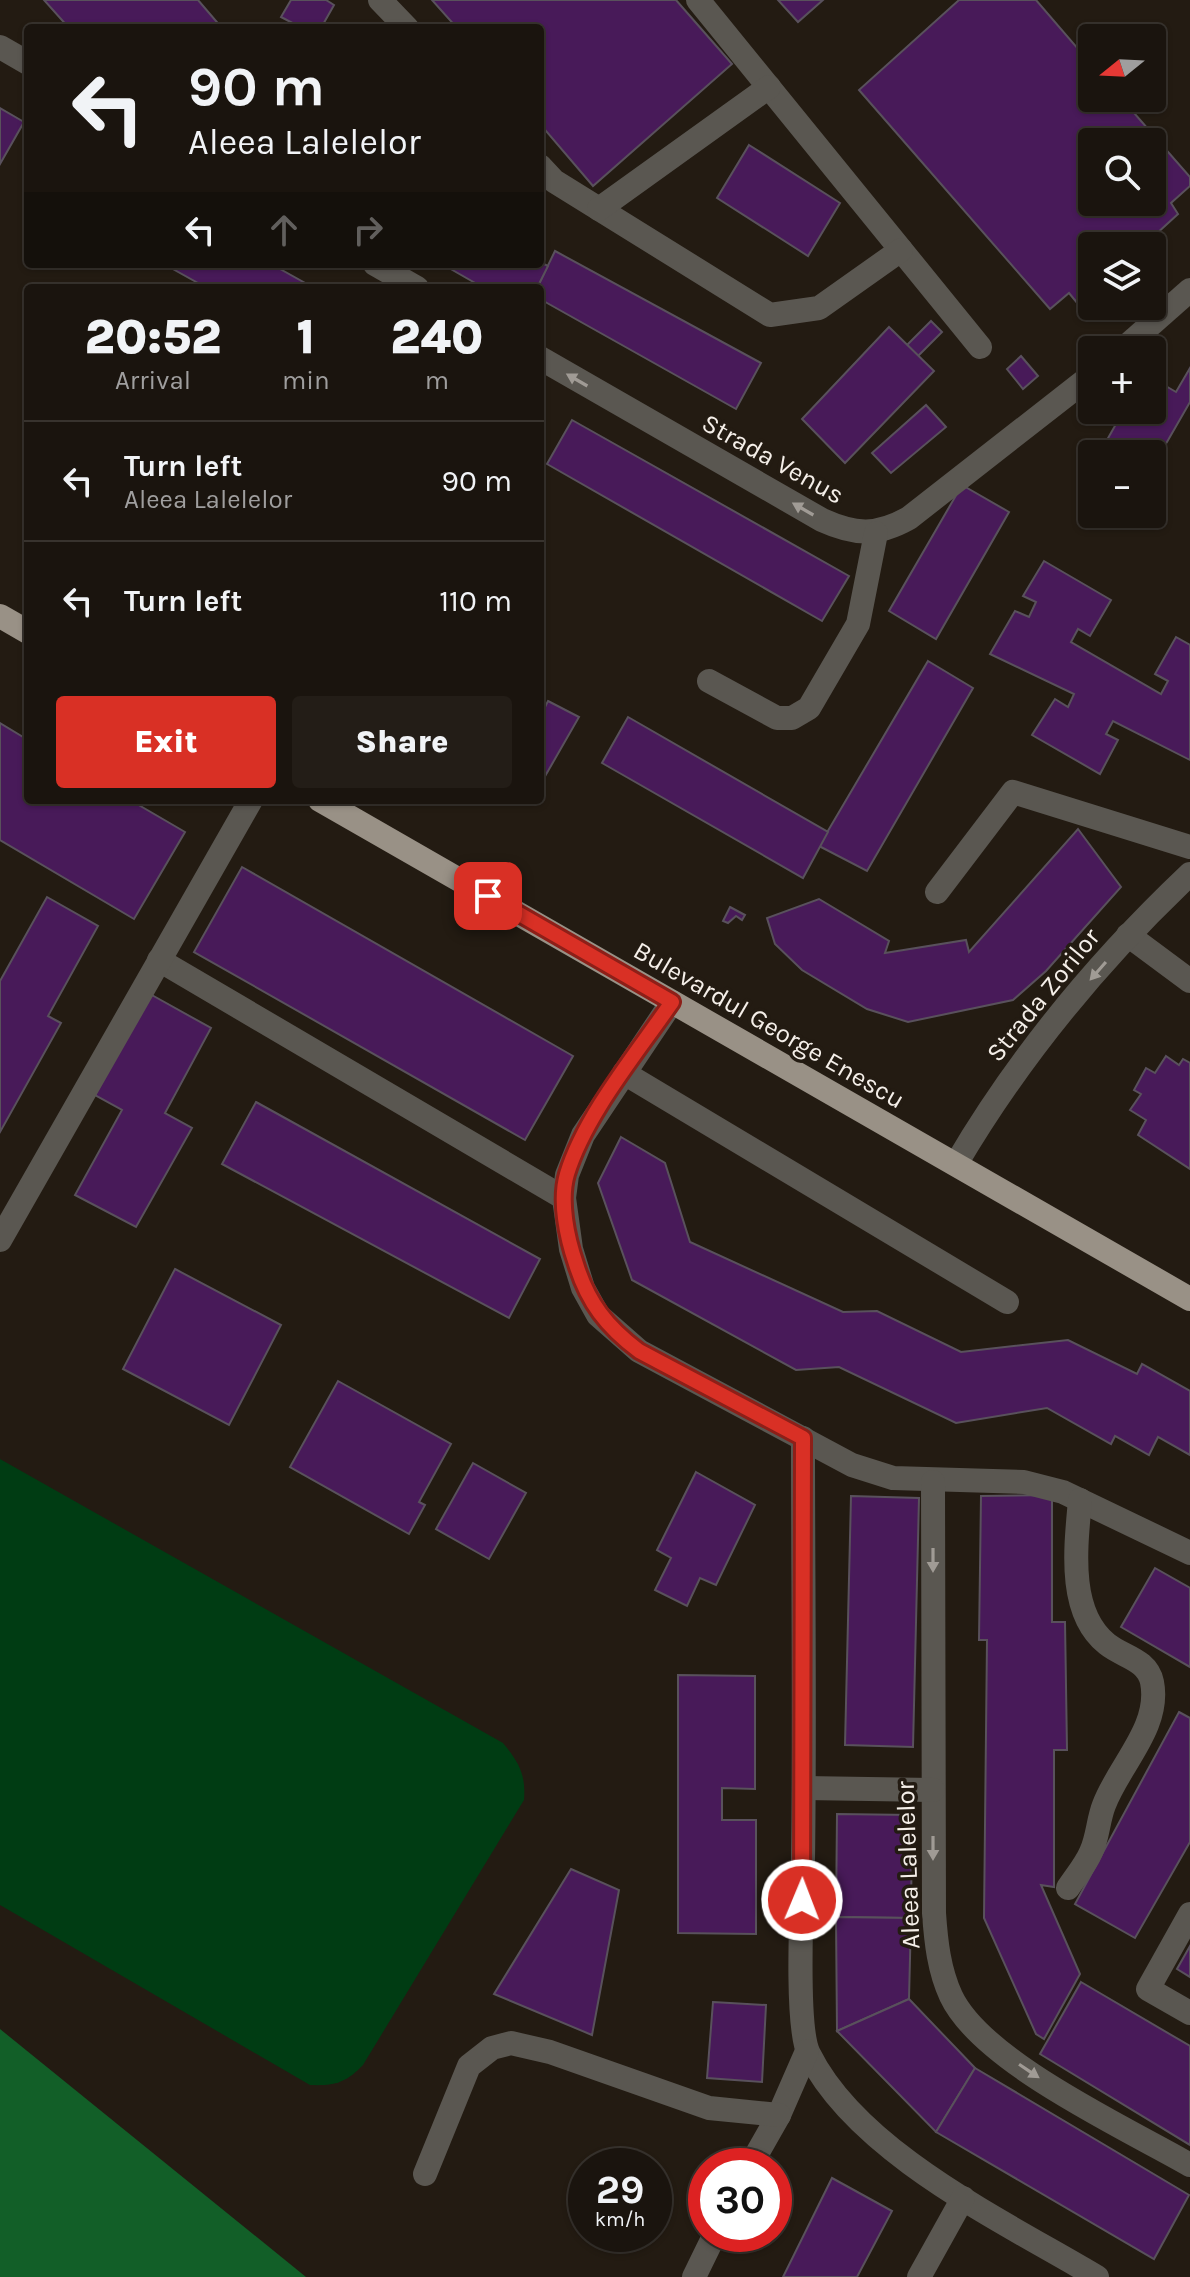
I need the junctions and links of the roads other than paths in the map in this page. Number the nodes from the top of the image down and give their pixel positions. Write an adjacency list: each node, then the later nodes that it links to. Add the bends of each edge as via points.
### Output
1 (380, 0): 3 (street)
2 (698, 0): 6 (street)
3 (403, 24)
4 (0, 47): 5 (street)
5 (24, 61)
6 (769, 87): 8 (street); 9 (street)
7 (544, 170): 8 (street)
8 (599, 209): 9 (street, via 770,315 819,308)
9 (901, 250): 14 (street)
10 (382, 268): 11 (street)
11 (410, 284)
12 (1190, 290): 13 (street)
13 (1138, 336)
14 (980, 347)
15 (544, 360): 17 (street, Strada Venus, one-way to 15, via 822,520)
16 (1078, 386): 17 (street, via 909,518)
17 (876, 533): 20 (street, via 858,624 809,708 792,718 777,718)
18 (0, 616): 19 (main road)
19 (24, 630)
20 (709, 681)
21 (249, 804): 27 (street)
22 (331, 804): 29 (main road, Bulevardul George Enescu)
23 (1190, 847): 25 (street, via 1013,792)
24 (1190, 874): 26 (street, Strada Zorilor)
25 (937, 892)
26 (1128, 935): 28 (street); 31 (street, Strada Zorilor, one-way to 31, via 994,1100)
27 (159, 960): 32 (street); 33 (street)
28 (1190, 981)
29 (672, 1002): 30 (street); 31 (main road, Bulevardul George Enescu)
30 (624, 1073): 32 (street, via 583,1135); 35 (street)
31 (956, 1164): 34 (main road, Bulevardul George Enescu)
32 (564, 1198): 36 (street, via 583,1288 614,1332 639,1351)
33 (0, 1240)
34 (1190, 1299)
35 (1007, 1302)
36 (803, 1438): 37 (street, via 852,1465 893,1478); 40 (street)
37 (933, 1482): 38 (street, via 1024,1482); 41 (street, Aleea Lalelelor, one-way to 41)
38 (1080, 1500): 39 (street); 42 (street, via 1076,1545 1087,1621 1107,1644 1139,1661 1152,1679 1153,1710 1104,1804 1092,1851)
39 (1190, 1553)
40 (804, 1788): 41 (street); 45 (street)
41 (933, 1790): 48 (street, Aleea Lalelelor, one-way to 48, via 936,1943 952,1999 994,2046 1035,2075)
42 (1068, 1888)
43 (1190, 1914): 44 (street, via 1148,1989)
44 (1190, 2013)
45 (807, 2051): 46 (street); 50 (street, via 861,2121 910,2164)
46 (779, 2115): 47 (street); 49 (street, via 709,2108 511,2043 492,2048 469,2066)
47 (760, 2148)
48 (1190, 2165)
49 (425, 2174)
50 (963, 2198): 53 (street); 54 (street)
51 (706, 2252): 52 (street)
52 (694, 2277)
53 (919, 2277)
54 (1097, 2277)

